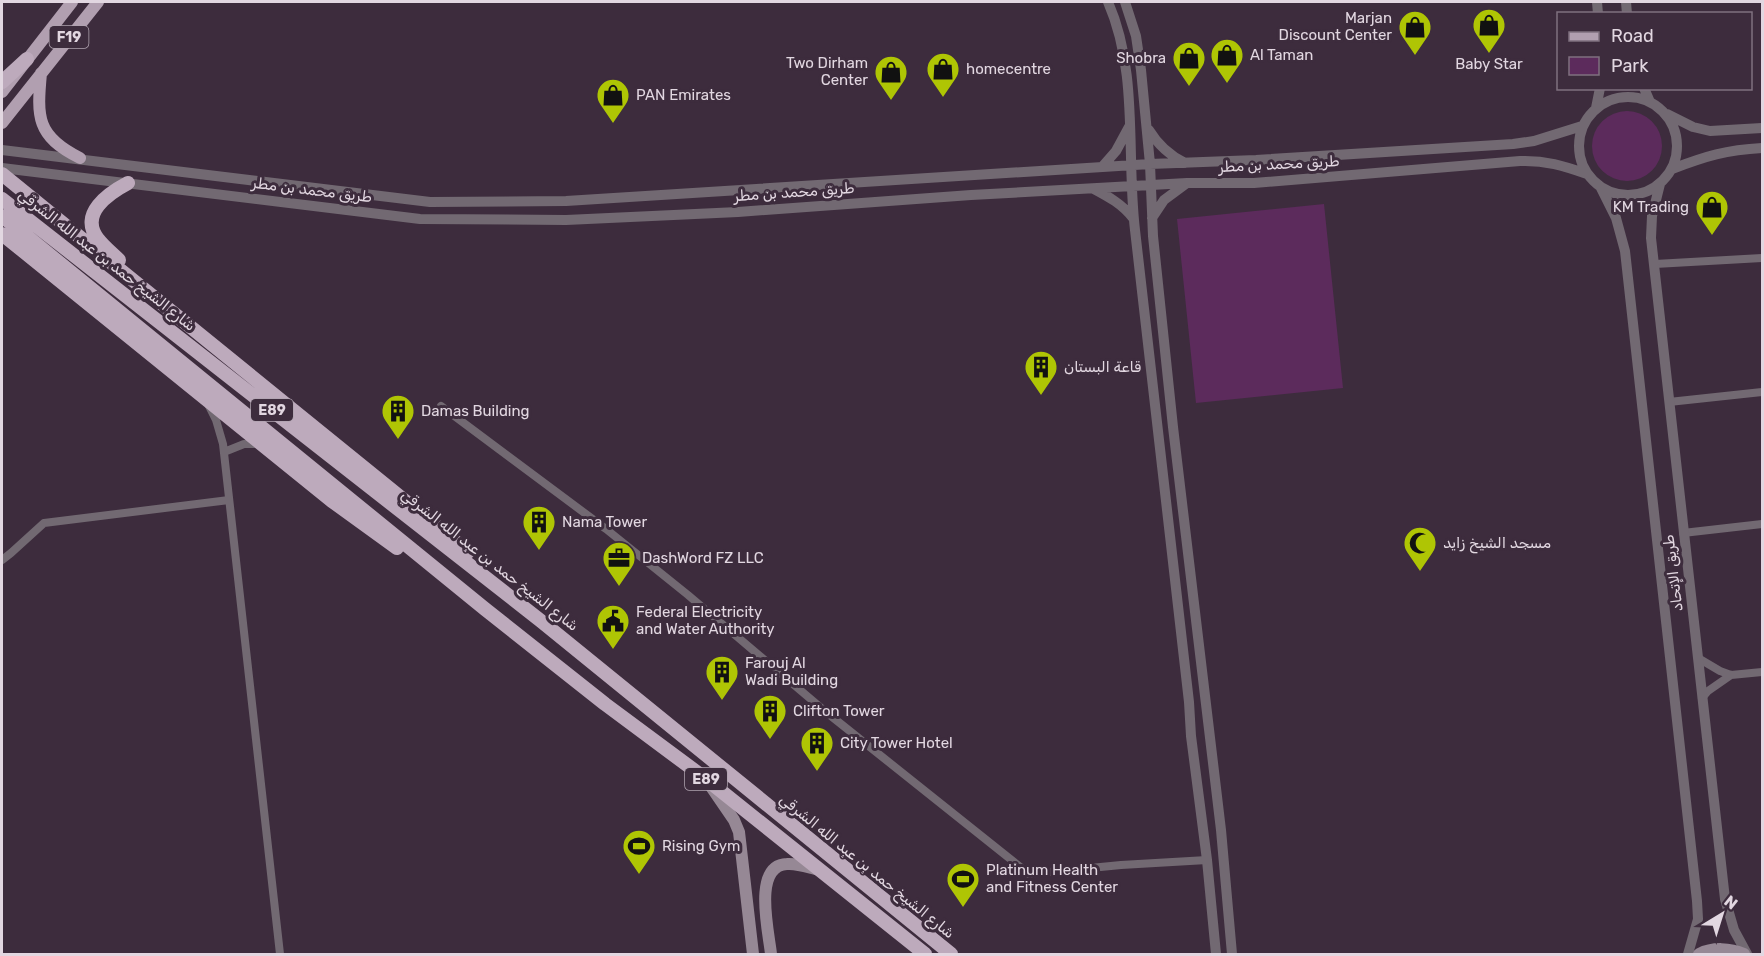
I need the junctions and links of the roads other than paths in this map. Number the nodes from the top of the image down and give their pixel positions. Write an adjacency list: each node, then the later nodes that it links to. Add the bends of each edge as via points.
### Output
1 (72, 2): 5 (main road, F19)
2 (98, 2): 6 (main road, F19)
3 (1108, 2): 15 (street, via 1122,46)
4 (1125, 2): 16 (street, via 1136,36)
5 (27, 59): 7 (highway); 10 (main road, F19)
6 (41, 73): 14 (main road, F19); 21 (main road, via 42,123 54,142)
7 (2, 82)
8 (1600, 90): 12 (street)
9 (1645, 90): 11 (street)
10 (2, 92)
11 (1650, 102): 12 (street, via 1628,96 1606,101); 13 (street)
12 (1596, 108): 17 (street)
13 (1665, 113): 18 (street, via 1710,131); 27 (street, via 1676,134)
14 (2, 123)
15 (1130, 124): 24 (street); 25 (street, via 1116,152)
16 (1146, 124): 22 (street); 23 (street, via 1160,146)
17 (1582, 126): 23 (street, طريق محمد بن مطر, via 1513,144); 29 (street, via 1579,156)
18 (1762, 128)
19 (1762, 148): 27 (street, via 1712,154)
20 (2, 150): 21 (street, طريق محمد بن مطر)
21 (80, 158): 25 (street, طريق محمد بن مطر, via 430,202 566,201)
22 (1150, 164): 23 (street, طريق محمد بن مطر); 24 (street, طريق محمد بن مطر); 33 (street)
23 (1185, 164)
24 (1131, 166): 25 (street, طريق محمد بن مطر); 34 (street)
25 (1102, 167)
26 (2, 168): 30 (street, طريق محمد بن مطر)
27 (1672, 169): 32 (street)
28 (2, 174): 46 (highway)
29 (1587, 174): 31 (street, طريق محمد بن مطر, via 1556,163 1520,160 1254,183); 36 (street)
30 (128, 183): 35 (street, طريق محمد بن مطر, via 420,219 521,220 738,212); 46 (highway, via 98,205 93,227 96,237)
31 (1187, 183): 33 (street, طريق محمد بن مطر); 39 (street, via 1164,201)
32 (1660, 184): 36 (street, via 1631,195); 45 (street, طريق اﻹتحاد, via 1651,238)
33 (1151, 185): 34 (street, طريق محمد بن مطر); 39 (street)
34 (1133, 187): 35 (street, طريق محمد بن مطر); 40 (street)
35 (1093, 188): 40 (street, via 1116,201)
36 (1601, 188): 83 (street, طريق اﻹتحاد, via 1616,218 1625,251 1697,901 1698,920)
37 (2, 200): 62 (highway, شارع الشيخ حمد بن عبد الله الشرقي / E89)
38 (2, 216): 61 (highway, شارع الشيخ حمد بن عبد الله الشرقي / E89)
39 (1152, 218): 48 (street)
40 (1134, 219): 47 (street)
41 (2, 234): 43 (highway)
42 (2, 243): 43 (highway)
43 (24, 252): 50 (highway)
44 (1762, 258): 45 (street)
45 (1655, 264): 51 (street, طريق اﻹتحاد)
46 (145, 291): 62 (highway, via 489,569 532,606)
47 (1149, 350): 48 (street, via 1157,346); 58 (street)
48 (1166, 357): 60 (street)
49 (1762, 392): 51 (street)
50 (203, 397): 53 (highway); 54 (street, via 216,420)
51 (1669, 402): 57 (street, طريق اﻹتحاد)
52 (441, 406): 70 (street, via 622,542 1029,874)
53 (262, 444): 54 (street, via 243,444); 61 (highway, via 342,508)
54 (224, 452): 55 (street)
55 (229, 500): 59 (street, via 44,523); 76 (street)
56 (1762, 524): 57 (street)
57 (1683, 533): 63 (street, طريق اﻹتحاد)
58 (1172, 557): 60 (street, via 1180,572); 67 (street)
59 (2, 560)
60 (1190, 568): 68 (street)
61 (485, 609): 69 (highway, شارع الشيخ حمد بن عبد الله الشرقي / E89)
62 (541, 621): 80 (highway, شارع الشيخ حمد بن عبد الله الشرقي / E89)
63 (1698, 658): 65 (street); 66 (street, طريق اﻹتحاد)
64 (1762, 672): 65 (street)
65 (1731, 675): 66 (street)
66 (1702, 698): 85 (street, طريق اﻹتحاد, via 1725,899)
67 (1189, 714): 68 (street, via 1200,712); 70 (street)
68 (1207, 719): 75 (street)
69 (706, 779): 71 (highway, شارع الشيخ حمد بن عبد الله الشرقي / E89); 72 (main road, via 739,832)
70 (1207, 860): 74 (street)
71 (820, 870): 73 (main road, via 789,864 772,870 765,887); 79 (highway, شارع الشيخ حمد بن عبد الله الشرقي / E89)
72 (748, 913): 73 (main road, via 757,909); 77 (main road)
73 (767, 920): 78 (main road)
74 (1214, 930): 75 (street, via 1223,941); 81 (street)
75 (1230, 934): 82 (street)
76 (280, 954)
77 (753, 954)
78 (771, 954)
79 (925, 954)
80 (951, 954)
81 (1216, 954)
82 (1232, 954)
83 (1688, 954)
84 (1699, 954): 85 (main road, via 1727,949)
85 (1746, 954)

